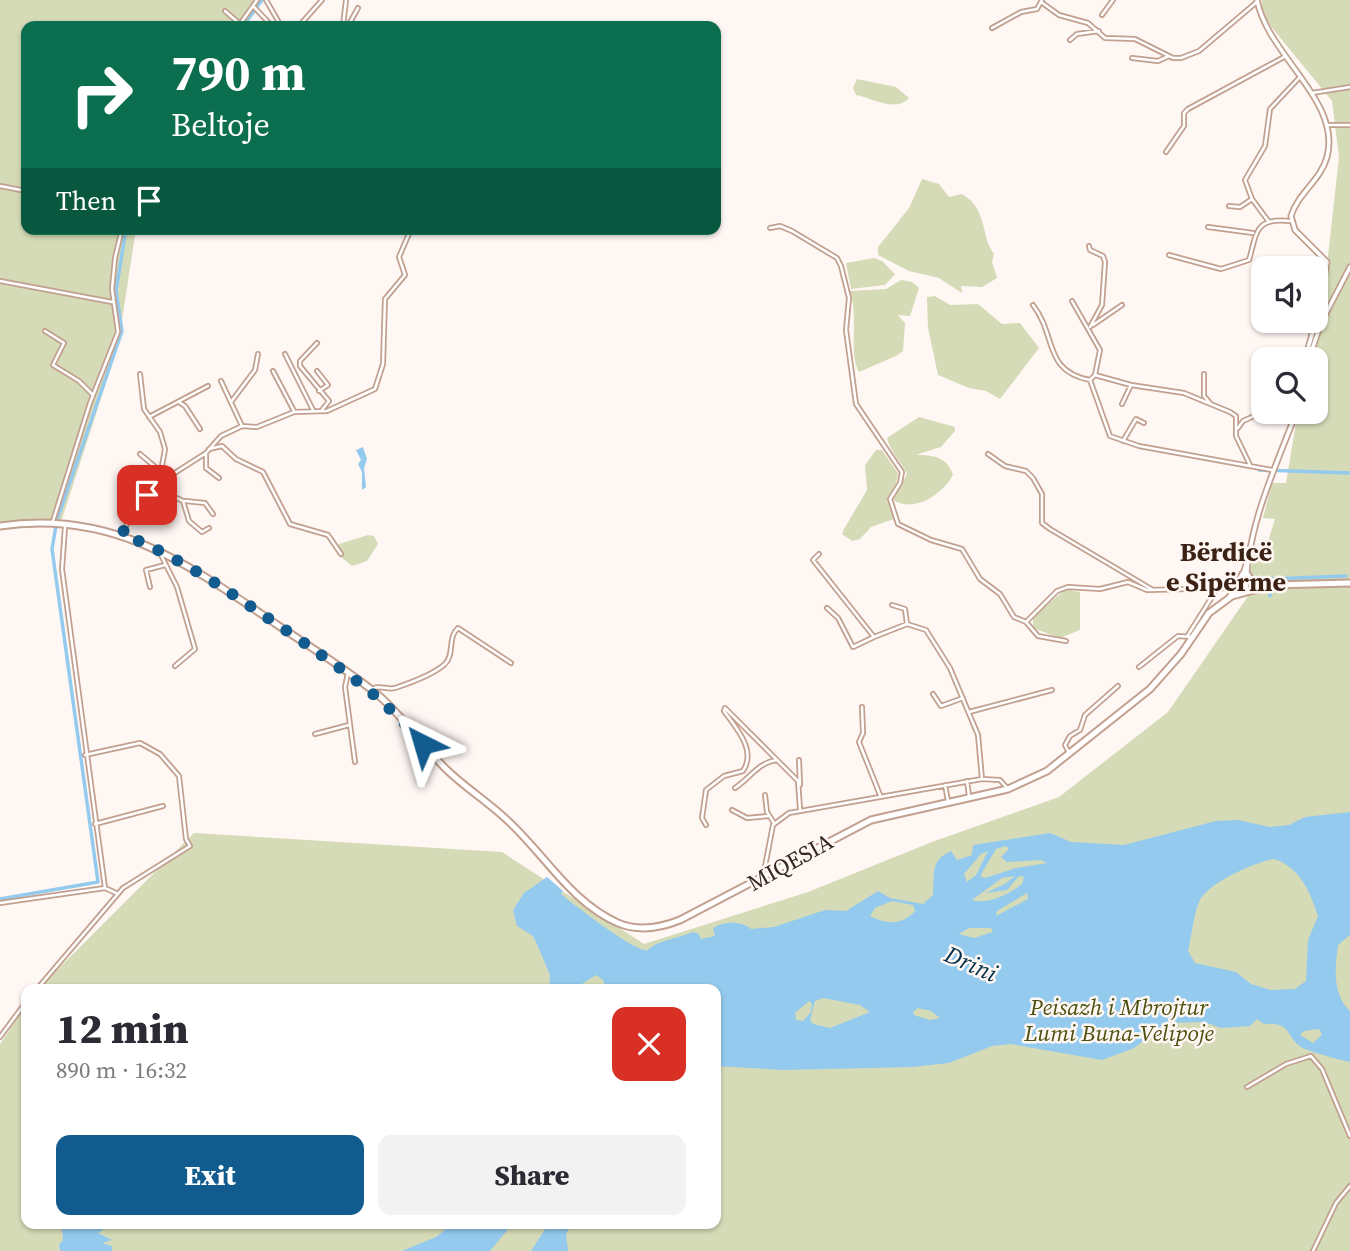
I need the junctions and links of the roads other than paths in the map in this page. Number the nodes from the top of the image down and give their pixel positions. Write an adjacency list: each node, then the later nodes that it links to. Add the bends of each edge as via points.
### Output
1 (257, 0): 8 (street)
2 (266, 0): 15 (street)
3 (322, 0): 16 (street)
4 (346, 0): 17 (street)
5 (1113, 0): 11 (street)
6 (1042, 1): 19 (street, via 1037,9); 20 (street, via 1059,15 1074,17)
7 (1258, 1): 22 (street, via 1199,51 1181,58); 23 (street, via 1265,26)
8 (255, 8): 13 (street); 14 (street)
9 (358, 8): 18 (street)
10 (225, 11): 12 (street)
11 (1102, 15)
12 (237, 21)
13 (243, 21)
14 (267, 21)
15 (278, 21)
16 (303, 21)
17 (346, 21)
18 (349, 21)
19 (992, 28)
20 (1100, 31): 21 (street, via 1077,34); 22 (street, via 1105,38 1135,39)
21 (1070, 40)
22 (1169, 55): 24 (street, via 1158,61)
23 (1284, 57): 25 (street); 30 (street, via 1188,109 1184,126)
24 (1132, 58)
25 (1299, 78): 27 (street); 33 (street, via 1270,110 1265,146 1245,180)
26 (1350, 87): 27 (street)
27 (1311, 94): 28 (street)
28 (1329, 125): 29 (street); 35 (street, via 1326,163 1293,210)
29 (1350, 125)
30 (1166, 152)
31 (0, 186): 32 (street)
32 (21, 190)
33 (1252, 199): 34 (street, via 1240,207); 36 (street)
34 (1229, 206)
35 (1291, 221): 36 (street); 44 (street, via 1294,230)
36 (1269, 222): 39 (street)
37 (1208, 227): 39 (street)
38 (770, 228): 114 (street, via 792,231 837,258 841,266 849,298 846,330 856,404 902,472 890,499 898,524 962,549 979,579 1000,594 1014,617)
39 (1255, 233): 43 (street, via 1249,260 1228,268)
40 (121, 235): 48 (street)
41 (408, 235): 73 (street, via 399,257 405,275 385,299 379,383 368,394)
42 (1089, 246): 51 (street, via 1105,262 1102,305)
43 (1169, 254)
44 (1321, 256)
45 (1350, 267): 54 (street)
46 (0, 281): 48 (street)
47 (1072, 301): 51 (street)
48 (113, 302): 67 (street, via 118,332)
49 (1033, 305): 62 (street, via 1043,317 1057,361 1073,377)
50 (1122, 305): 51 (street)
51 (1091, 327): 61 (street, via 1100,352)
52 (45, 331): 67 (street, via 64,343 53,365)
53 (317, 344): 66 (street, via 300,362)
54 (1312, 347)
55 (258, 354): 69 (street, via 255,370)
56 (285, 354): 72 (street)
57 (273, 370): 74 (street)
58 (317, 371): 66 (street, via 328,385)
59 (140, 374): 76 (street)
60 (1204, 374): 71 (street, via 1205,400)
61 (1095, 375): 62 (street); 65 (street)
62 (1090, 380): 82 (street, via 1108,433)
63 (221, 381): 69 (street)
64 (208, 386): 68 (street)
65 (1131, 386): 70 (street); 71 (street, via 1184,393)
66 (318, 391): 73 (street, via 330,403)
67 (93, 396): 94 (street)
68 (179, 402): 76 (street); 80 (street)
69 (231, 402): 79 (street)
70 (1122, 404)
71 (1216, 407): 81 (street, via 1236,416)
72 (313, 410): 73 (street); 74 (street)
73 (321, 410)
74 (293, 412): 79 (street, via 257,426)
75 (1251, 416): 81 (street)
76 (148, 418): 87 (street, via 160,432 165,449)
77 (1144, 423): 82 (street, via 1136,419)
78 (1292, 424): 88 (street)
79 (242, 426): 83 (street, via 221,436)
80 (200, 429)
81 (1238, 429): 86 (street, via 1236,436)
82 (1123, 441): 86 (street)
83 (207, 452): 89 (street, via 206,468); 90 (street); 100 (street, via 222,446 236,460 262,472 287,521 328,535)
84 (140, 454): 87 (street)
85 (988, 454): 109 (street, via 1033,478 1042,494 1045,526)
86 (1250, 466): 88 (street)
87 (160, 471): 91 (street)
88 (1272, 473): 103 (street)
89 (219, 478)
90 (167, 479): 91 (street); 92 (street, via 168,494)
91 (159, 484): 98 (street, via 134,510)
92 (183, 501): 93 (street, via 205,503); 97 (street, via 193,527 202,532)
93 (213, 514)
94 (54, 523): 95 (main road, MIQESIA); 96 (main road, MIQESIA)
95 (64, 524): 98 (main road, MIQESIA); 132 (street, via 62,569)
96 (0, 526)
97 (209, 528)
98 (122, 534): 99 (main road, MIQESIA)
99 (160, 549): 102 (street); 122 (main road, MIQESIA, via 209,577)
100 (341, 554)
101 (819, 554): 117 (street, via 813,560)
102 (165, 565): 106 (street, via 146,570); 120 (street, via 177,587 195,649)
103 (1245, 573): 105 (main road); 107 (main road); 110 (street)
104 (1350, 583): 105 (main road)
105 (1268, 586): 110 (main road)
106 (150, 587)
107 (1236, 588): 108 (street); 111 (main road)
108 (1217, 589): 109 (street); 116 (street)
109 (1153, 590): 114 (street, via 1128,582 1100,589 1068,587 1056,591)
110 (1245, 591): 111 (main road)
111 (1226, 600): 116 (main road, MIQESIA)
112 (891, 605): 115 (street, via 905,609)
113 (827, 608): 117 (street, via 842,623 851,645)
114 (1026, 622): 118 (street, via 1038,636)
115 (906, 624): 117 (street); 127 (street, via 926,630)
116 (1190, 636): 121 (street, via 1181,635); 133 (main road, MIQESIA, via 1150,690)
117 (874, 637)
118 (1066, 641)
119 (512, 663): 125 (street, via 458,628 445,664 415,681)
120 (175, 666)
121 (1139, 667)
122 (348, 673): 125 (main road, MIQESIA); 130 (street, via 345,687)
123 (1118, 686): 133 (street, via 1085,715 1080,730 1067,739)
124 (1052, 690): 129 (street)
125 (372, 691): 154 (main road, MIQESIA, via 446,769 506,819 564,882 619,923 648,928 671,923)
126 (933, 694): 127 (street, via 941,706)
127 (963, 698): 129 (street)
128 (862, 707): 144 (street, via 859,742)
129 (969, 712): 137 (street, via 979,738)
130 (350, 725): 131 (street); 136 (street)
131 (315, 734)
132 (85, 755): 152 (street); 156 (street, via 143,744 162,756 179,776 190,846)
133 (1070, 755): 142 (main road, MIQESIA)
134 (777, 760): 140 (street, via 763,763); 141 (street, via 796,778); 153 (street, via 729,708 724,709 744,741 748,762 743,771 724,776 706,790 702,818)
135 (799, 760): 141 (street)
136 (355, 762)
137 (982, 779): 138 (street); 142 (street, via 1002,781)
138 (967, 782): 139 (street); 145 (street)
139 (945, 785): 144 (street); 146 (street)
140 (735, 788)
141 (800, 789): 148 (street)
142 (1008, 789): 145 (main road, MIQESIA)
143 (765, 794): 150 (street)
144 (880, 796): 148 (street)
145 (969, 797): 146 (main road, MIQESIA)
146 (948, 801): 154 (main road, MIQESIA, via 871,820)
147 (163, 806): 152 (street)
148 (800, 809): 151 (street)
149 (732, 810): 150 (street, via 747,818)
150 (768, 816): 151 (street)
151 (774, 823): 154 (street)
152 (95, 824): 155 (street)
153 (706, 825)
154 (763, 877)
155 (105, 888): 156 (street); 157 (street)
156 (117, 894): 158 (street)
157 (0, 904)
158 (41, 984)
159 (21, 1009): 160 (street)
160 (0, 1037)
161 (1247, 1087): 162 (street, via 1286,1064 1311,1056 1322,1069)
162 (1350, 1136)
163 (1350, 1186): 164 (street, via 1336,1203)
164 (1313, 1251)

